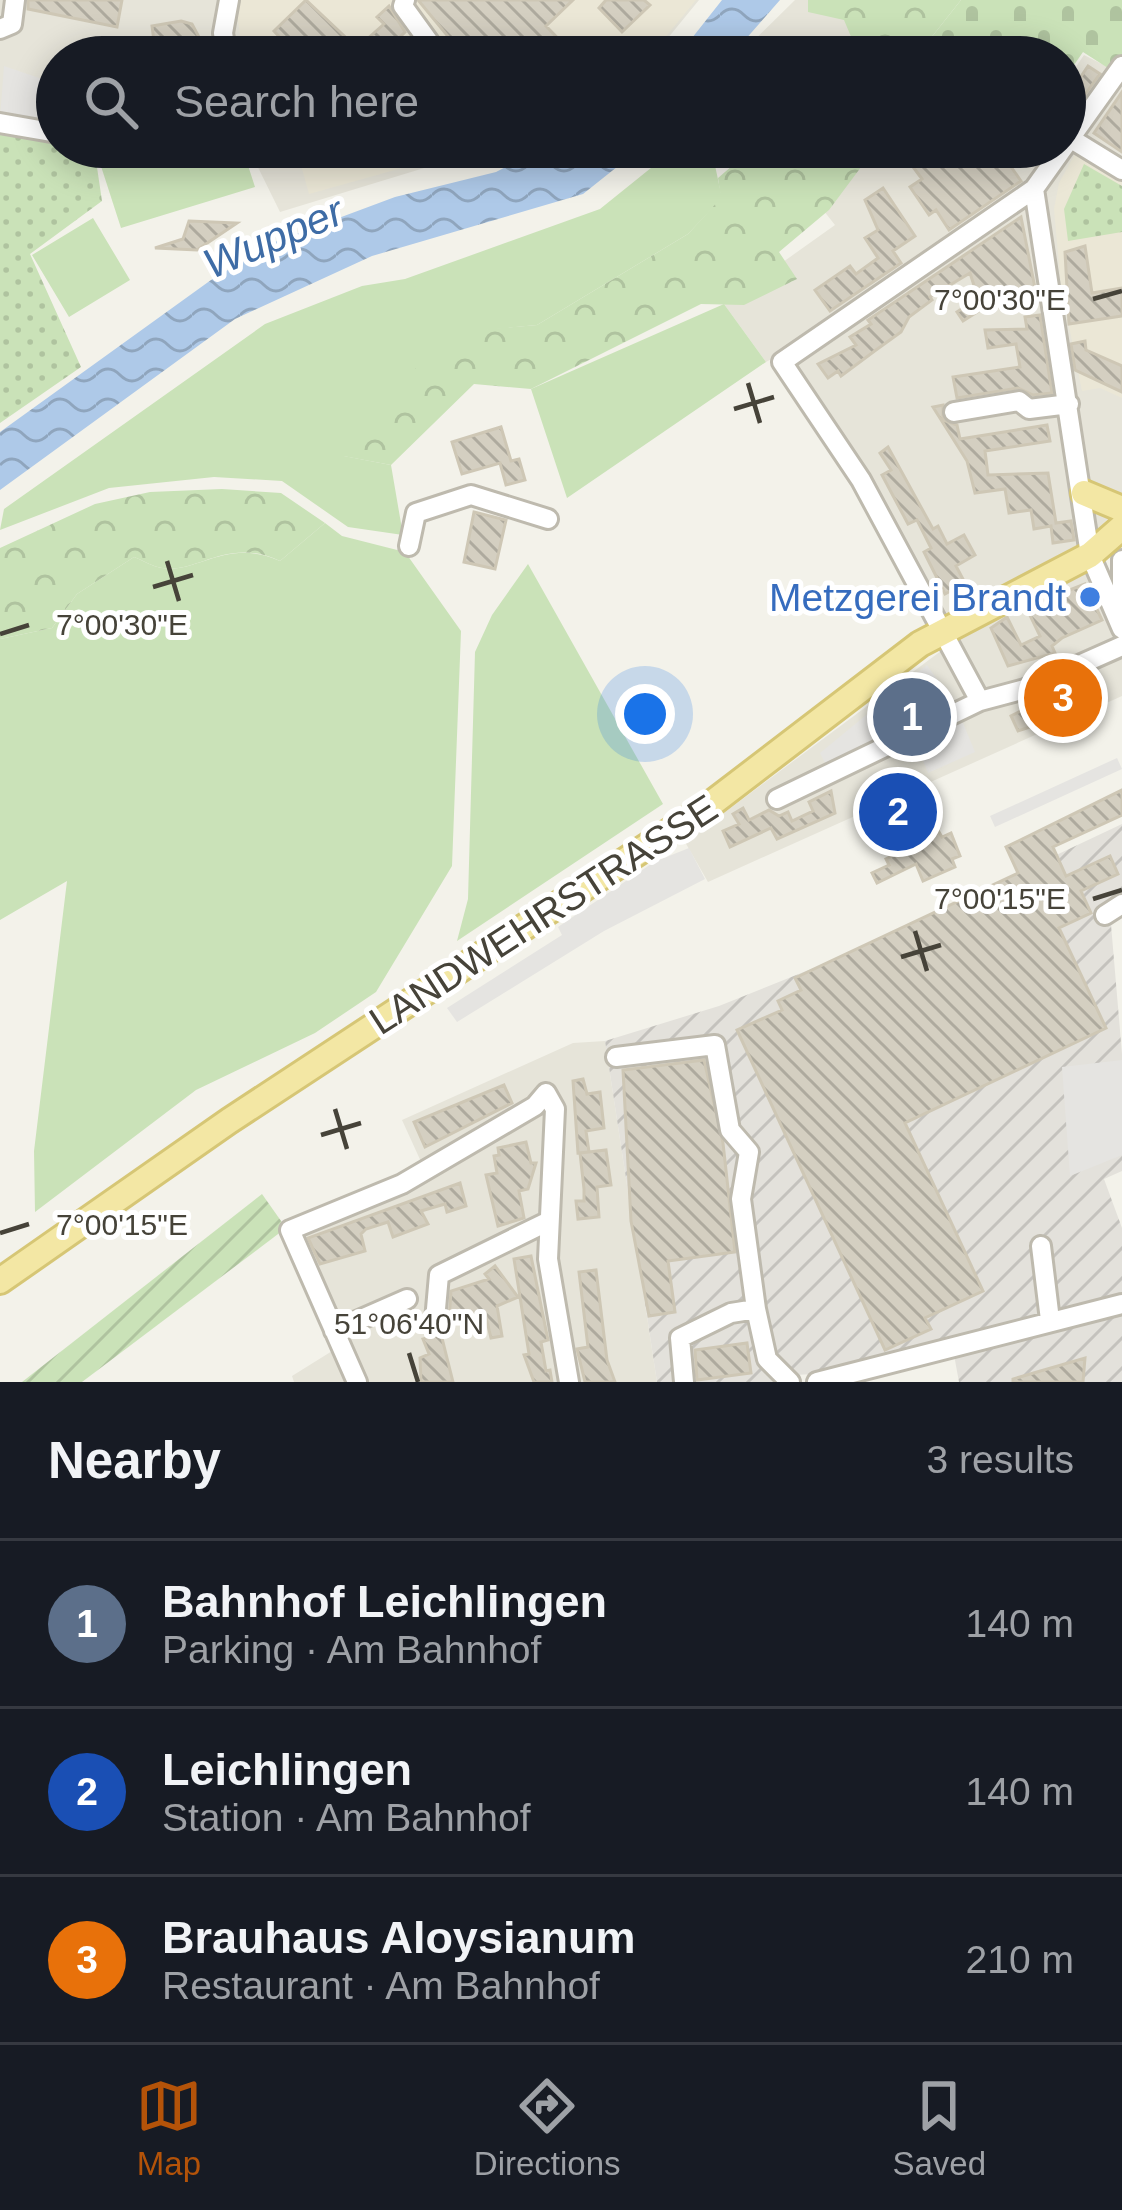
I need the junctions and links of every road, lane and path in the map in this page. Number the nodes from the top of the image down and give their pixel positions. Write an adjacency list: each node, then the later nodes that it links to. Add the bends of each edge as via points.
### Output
1 (15, 0): 4 (street, via 12,24)
2 (229, 0): 5 (street)
3 (405, 0): 6 (street)
4 (0, 29)
5 (224, 36)
6 (424, 36)
7 (1122, 66): 8 (street)
8 (1086, 120)
9 (0, 123): 10 (street)
10 (36, 130)
11 (1086, 148): 13 (street)
12 (1051, 168): 14 (street)
13 (1122, 170)
14 (1034, 189): 15 (street); 25 (street, via 782,362 861,480)
15 (1069, 404): 16 (street, via 1029,410 1019,401); 17 (street)
16 (955, 412)
17 (1084, 493): 18 (main road); 22 (street)
18 (1122, 508)
19 (548, 519): 21 (street, via 471,495 416,513)
20 (1122, 527): 22 (main road, LANDWEHRSTRASSE)
21 (409, 547)
22 (1090, 555): 24 (street); 25 (main road, LANDWEHRSTRASSE)
23 (1122, 560): 24 (street)
24 (1120, 613)
25 (943, 631): 27 (street); 32 (main road, LANDWEHRSTRASSE, via 707,806)
26 (1122, 646): 27 (street)
27 (980, 701): 28 (street)
28 (777, 799)
29 (616, 1057): 35 (street, via 715,1045 730,1130 749,1152 741,1199)
30 (547, 1222): 36 (street, via 439,1275); 38 (street, via 555,1109 546,1093 402,1184 290,1230); 40 (street)
31 (1041, 1246): 37 (street)
32 (0, 1281)
33 (407, 1299): 38 (street)
34 (1122, 1304): 37 (street)
35 (756, 1309): 41 (street, via 680,1338); 42 (street, via 767,1359)
36 (435, 1320)
37 (1050, 1320): 43 (street)
38 (334, 1330): 39 (street)
39 (357, 1382)
40 (569, 1382)
41 (684, 1382)
42 (787, 1382)
43 (817, 1382)

